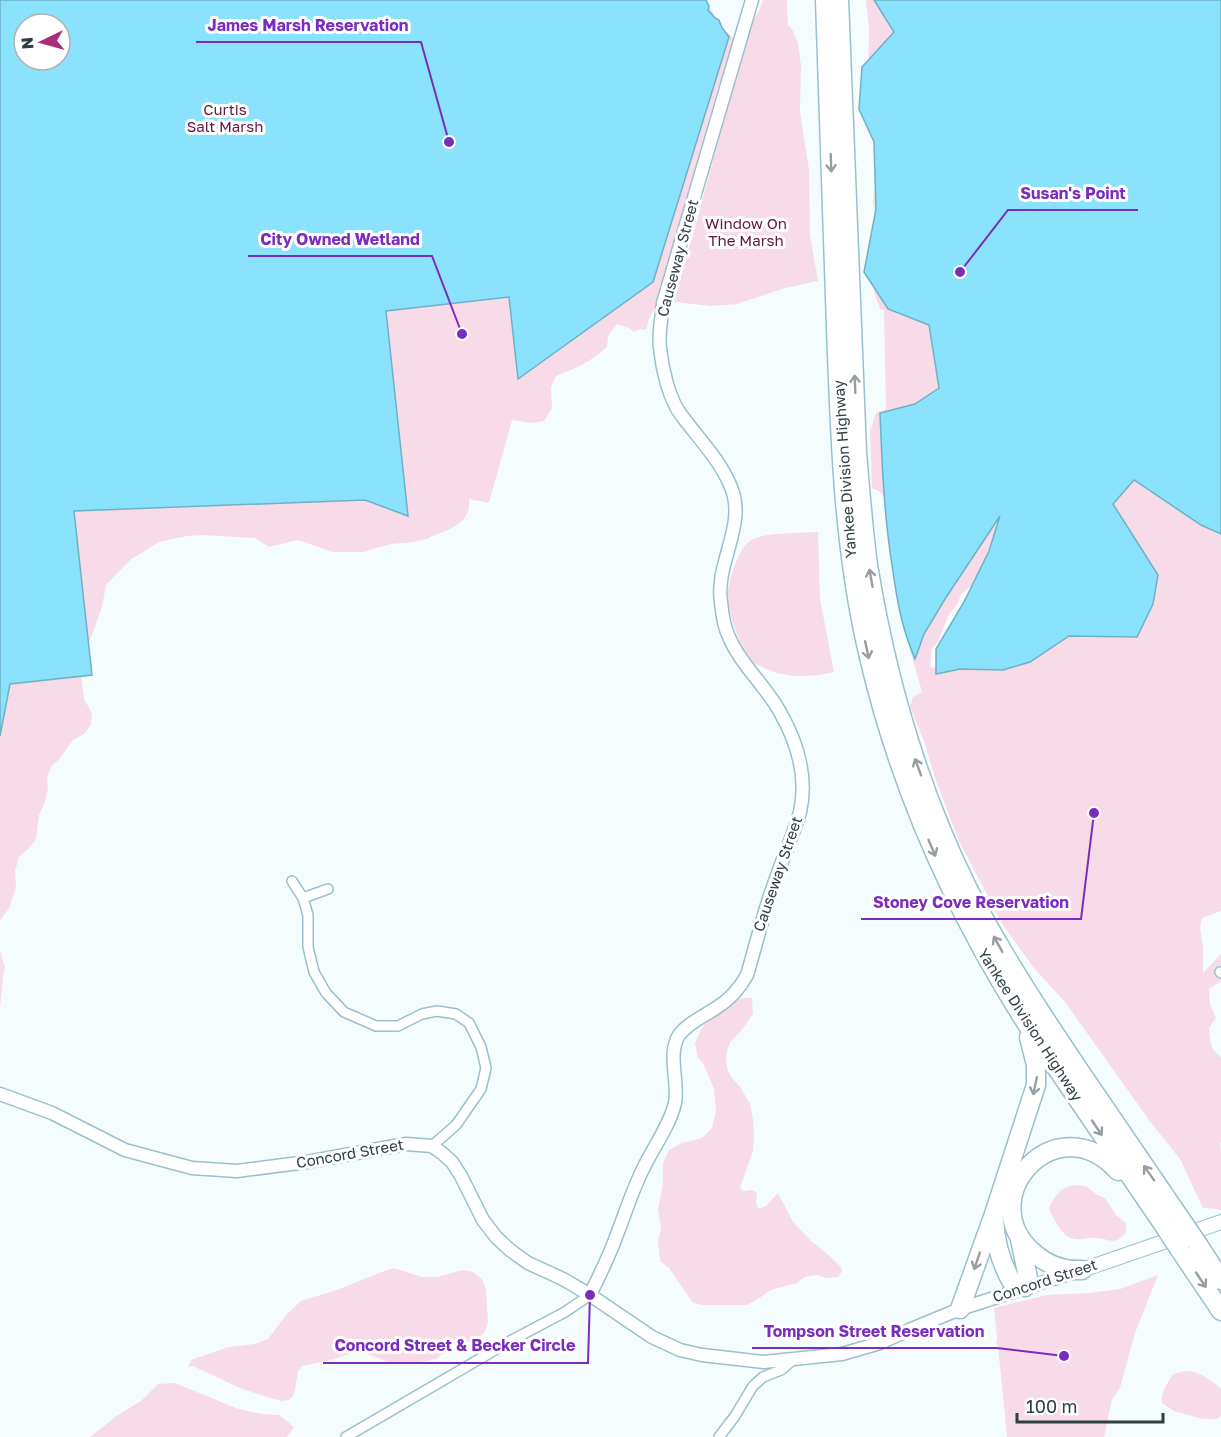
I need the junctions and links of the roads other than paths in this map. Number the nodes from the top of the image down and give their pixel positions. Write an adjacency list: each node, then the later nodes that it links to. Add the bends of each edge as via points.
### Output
1 (752, 0): 21 (street, Causeway Street, via 663,303 660,347 666,379 680,414 707,447 732,488 736,505 720,584 728,636 776,705 792,736 799,755 801,802 747,975 732,995 687,1027 676,1042 676,1095 670,1116 635,1185)
2 (819, 0): 5 (highway)
3 (825, 0): 5 (highway, Yankee Division Highway)
4 (839, 0): 14 (highway, Yankee Division Highway, one-way to 4, via 988,925 934,809 896,698 868,563 857,452)
5 (830, 133): 9 (highway, Yankee Division Highway, one-way to 9, via 842,475 857,601 868,656 906,783 934,855)
6 (292, 881): 8 (street)
7 (327, 889): 8 (street)
8 (303, 898): 11 (street, via 314,972 344,1012 376,1026 398,1026 437,1011 456,1014 469,1023 486,1068 481,1089 456,1125)
9 (975, 938): 12 (highway, one-way to 12, via 1028,1034 1037,1075); 14 (highway, Yankee Division Highway, one-way to 14, via 1030,1029)
10 (0, 1094): 11 (street, Concord Street, via 52,1113 125,1150 192,1168 237,1171 406,1144)
11 (432, 1146): 21 (street, Concord Street, via 452,1162 483,1220 510,1250)
12 (994, 1214): 20 (highway, via 1002,1262 1013,1284); 22 (highway, one-way to 22)
13 (1221, 1222): 17 (main road, Concord Street)
14 (1173, 1224): 15 (highway, via 1106,1160 1087,1149 1064,1148 1035,1159 1020,1177 1012,1204); 16 (highway, Yankee Division Highway, bridge)
15 (1019, 1236): 17 (highway, via 1028,1249 1046,1262); 20 (highway, via 1028,1278)
16 (1192, 1246): 18 (highway); 19 (highway, Yankee Division Highway); 23 (highway, Yankee Division Highway, one-way to 23)
17 (1082, 1270): 20 (street, Concord Street)
18 (1221, 1273)
19 (1221, 1280)
20 (1025, 1287): 22 (street, Concord Street)
21 (590, 1295): 24 (street, Concord Street, via 652,1337 680,1350 764,1362); 25 (street)
22 (960, 1309): 24 (street, Concord Street, via 870,1346 842,1354)
23 (1221, 1311)
24 (794, 1359): 26 (street, via 753,1386)
25 (346, 1437)
26 (719, 1437)

